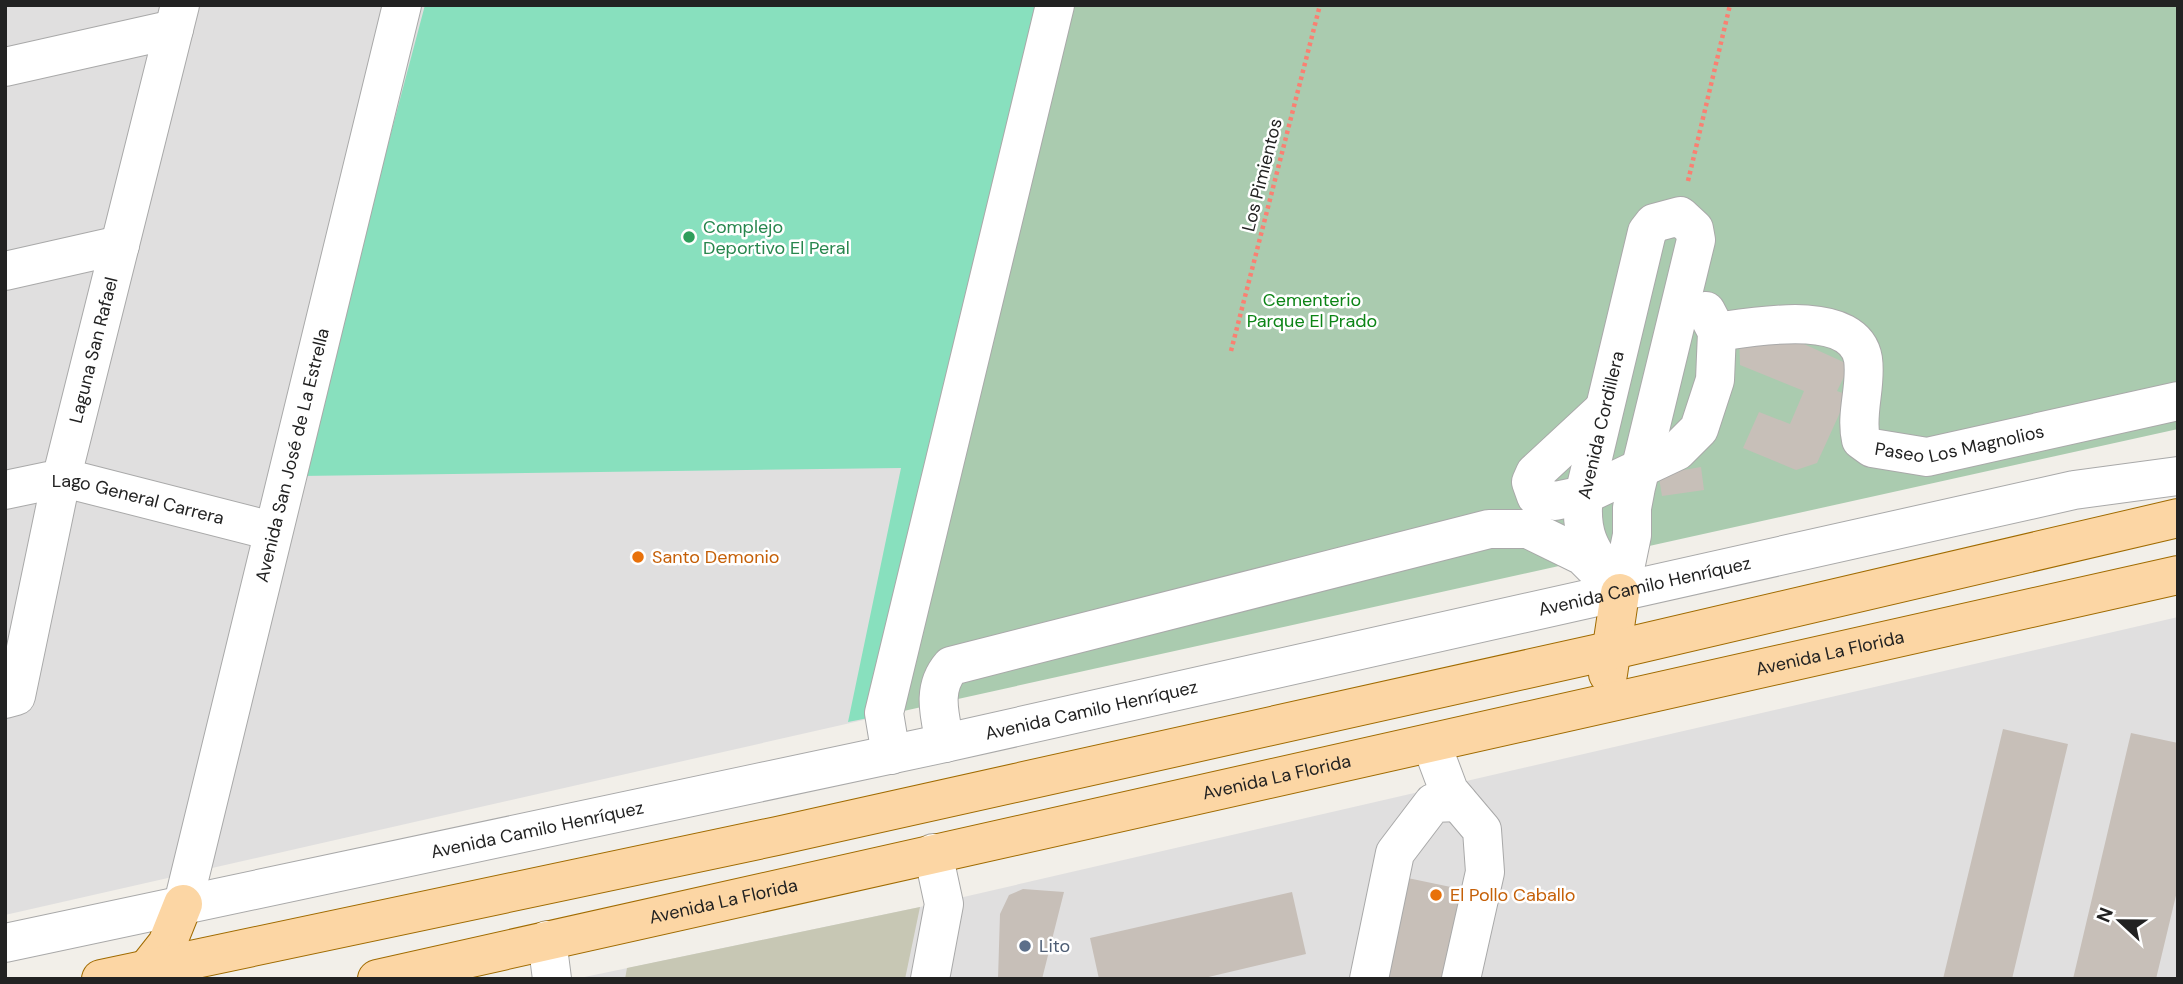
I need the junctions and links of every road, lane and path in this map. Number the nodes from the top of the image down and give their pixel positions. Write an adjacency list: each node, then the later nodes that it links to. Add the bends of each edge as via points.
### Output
1 (402, 5): 21 (street, Avenida San José de La Estrella)
2 (1055, 5): 29 (street, via 884,713)
3 (1320, 5): 12 (path, Los Pimientos)
4 (1730, 5): 7 (path)
5 (177, 17): 6 (street); 8 (street, Laguna San Rafael)
6 (5, 67)
7 (1680, 216): 10 (street, via 1694,229 1696,240); 14 (street, Avenida Cordillera, via 1654,222 1647,232)
8 (120, 245): 9 (street); 17 (street, Laguna San Rafael)
9 (5, 271)
10 (1689, 278): 11 (street); 15 (street)
11 (1717, 332): 13 (street, Paseo Los Magnolios, via 1784,322 1825,328 1852,338 1864,362 1857,422 1861,440 1872,448 1927,457); 15 (street, via 1715,380 1699,429 1677,451)
12 (1231, 351)
13 (2178, 401)
14 (1604, 410): 19 (street, Avenida Cordillera); 19 (street, via 1535,473 1531,482 1536,496 1555,501)
15 (1643, 469): 19 (street); 23 (street, via 1632,508 1632,535)
16 (2178, 476): 23 (street, Avenida Camilo Henríquez, via 2074,490)
17 (61, 480): 18 (street, Lago General Carrera); 21 (street, Lago General Carrera); 25 (street, Laguna San Rafael)
18 (5, 490)
19 (1584, 495): 23 (street, Avenida Cordillera, via 1584,537)
20 (2178, 518): 24 (main road)
21 (272, 531): 32 (street, Avenida San José de La Estrella)
22 (2178, 575): 26 (main road, Avenida La Florida)
23 (1620, 593): 24 (main road); 27 (street, Avenida Camilo Henríquez); 27 (street, via 1583,556 1528,530 1489,528 951,666 937,691)
24 (1613, 650): 26 (main road, via 1606,680 1588,697); 35 (main road, via 763,839)
25 (11, 698)
26 (1553, 716): 28 (main road, Avenida La Florida)
27 (945, 743): 29 (street, Avenida Camilo Henríquez)
28 (1431, 743): 30 (street, via 1449,791); 31 (main road, Avenida La Florida)
29 (891, 755): 32 (street, Avenida Camilo Henríquez)
30 (1458, 802): 40 (street, via 1433,803 1395,853); 41 (street, via 1482,830 1485,872)
31 (933, 853): 33 (main road, Avenida La Florida); 39 (street, via 944,904)
32 (183, 904): 34 (street, Avenida Camilo Henríquez); 35 (main road, via 167,944)
33 (547, 940): 37 (main road, Avenida La Florida); 38 (street)
34 (5, 943)
35 (148, 968): 36 (main road)
36 (101, 979)
37 (377, 979)
38 (552, 979)
39 (930, 979)
40 (1369, 979)
41 (1461, 979)

